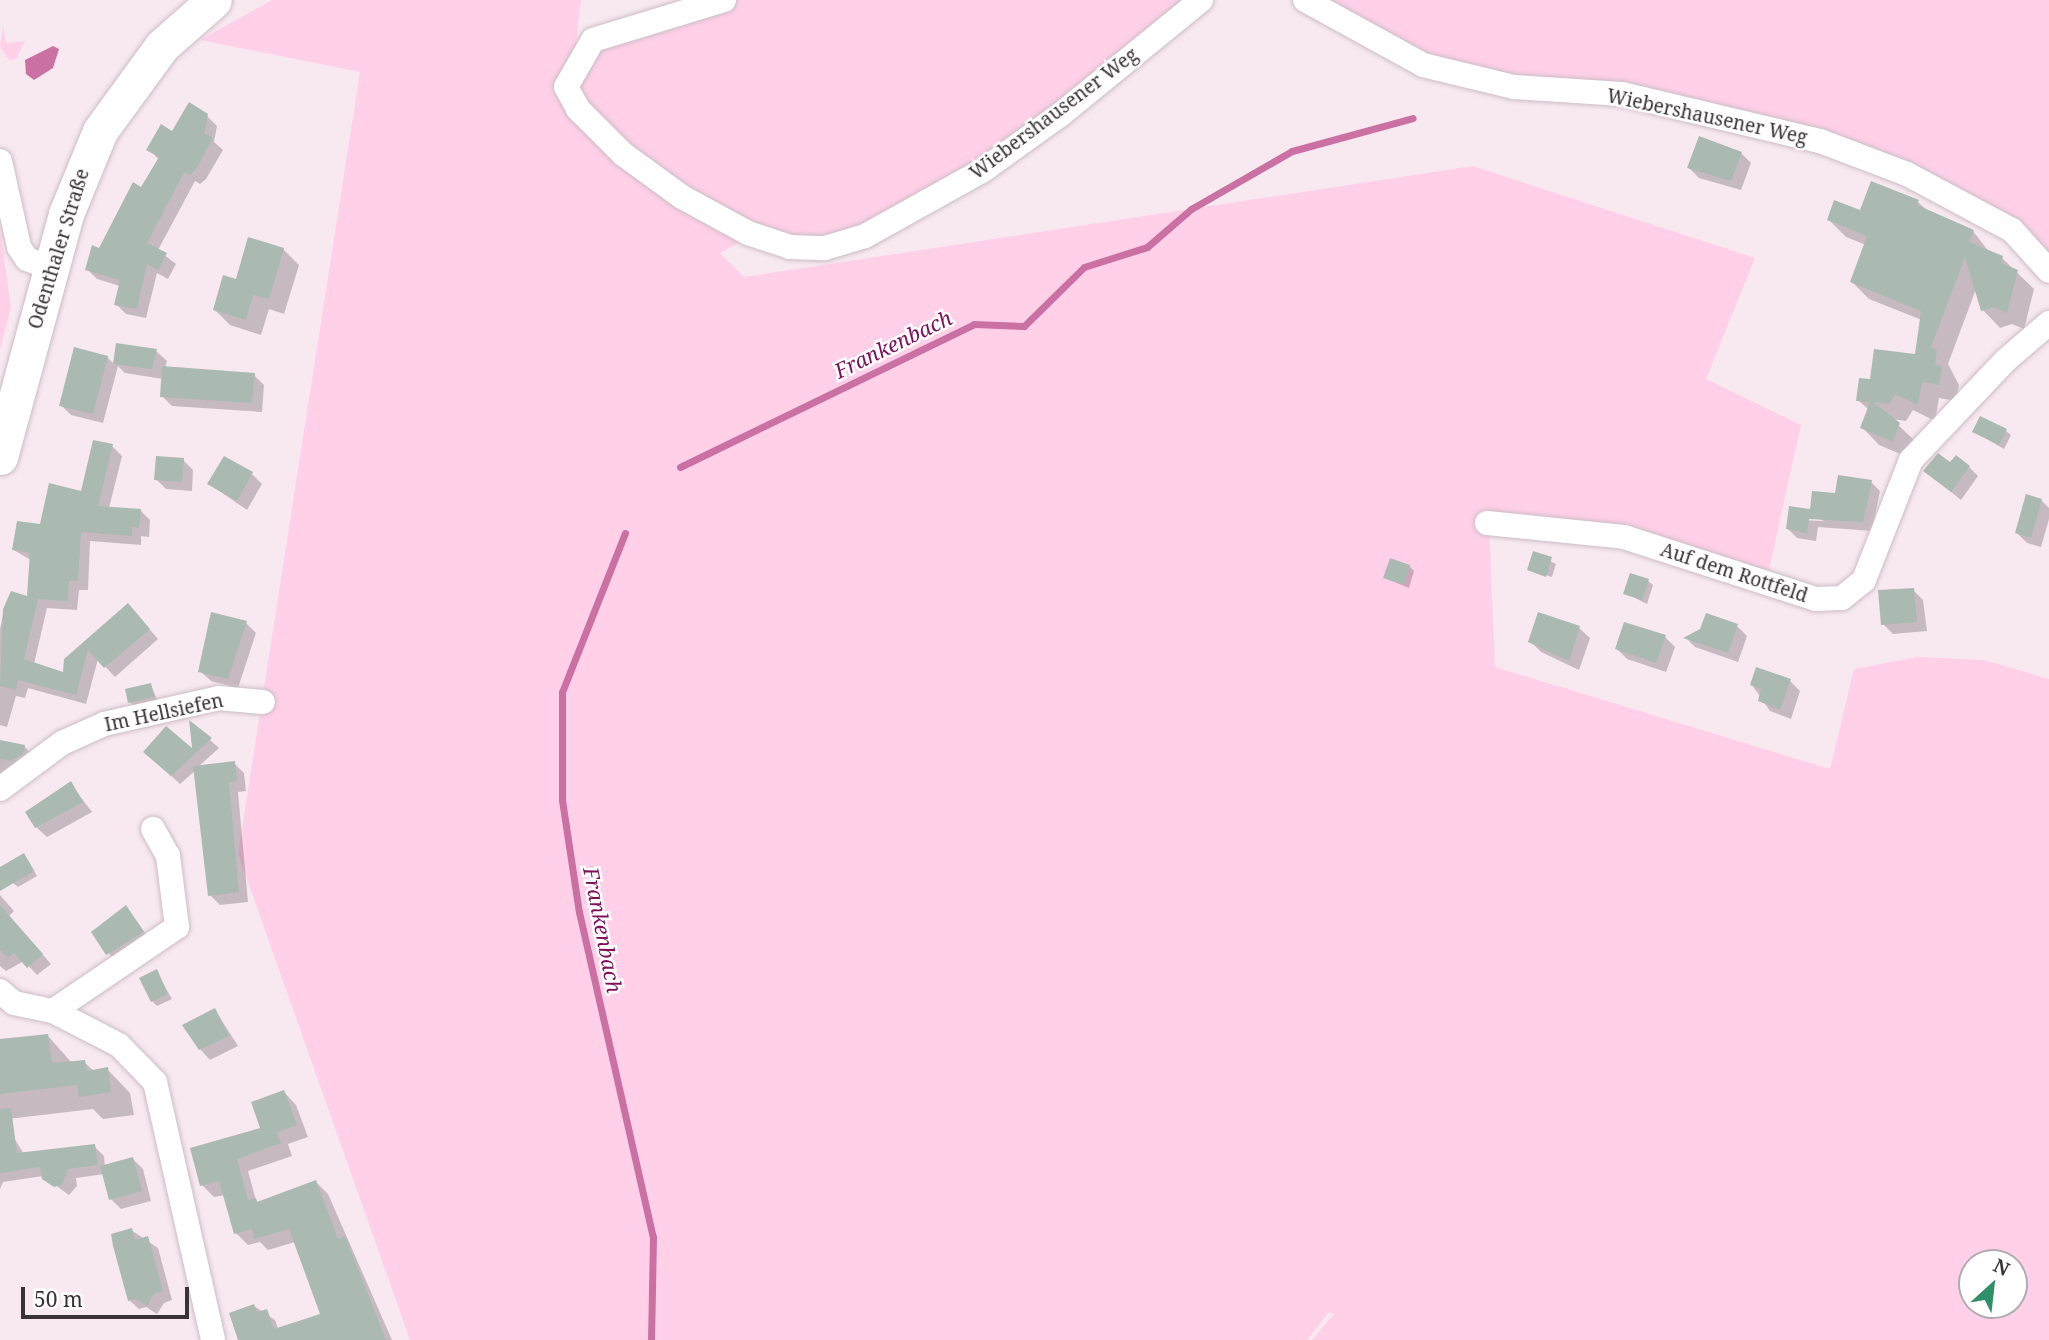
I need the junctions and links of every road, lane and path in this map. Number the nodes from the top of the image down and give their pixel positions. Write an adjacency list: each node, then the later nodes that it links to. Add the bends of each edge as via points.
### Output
1 (214, 0): 6 (main road, Odenthaler Straße, via 162,46 105,122 82,170)
2 (724, 0): 3 (street, Wiebershausener Weg, via 593,40 566,87 578,109 623,154 682,198 748,233 790,247 825,248 864,236 982,171 1060,115)
3 (1201, 0)
4 (1306, 0): 7 (street, Wiebershausener Weg, via 1423,65 1514,87 1622,94 1820,141 1907,174 2012,230)
5 (0, 161): 6 (street, via 19,247 29,261)
6 (50, 268): 9 (main road, Odenthaler Straße)
7 (2049, 271)
8 (2049, 323): 10 (street, Auf dem Rottfeld, via 2006,360 1911,460 1864,580 1842,598 1816,599 1624,537)
9 (2, 440)
10 (1487, 523)
11 (263, 702): 12 (street, Im Hellsiefen, via 218,698 104,724 62,743)
12 (0, 789)
13 (153, 829): 15 (street, via 168,856 177,927)
14 (0, 991): 15 (street, via 14,1003)
15 (53, 1012): 16 (street, via 119,1045 155,1082)
16 (212, 1340)

